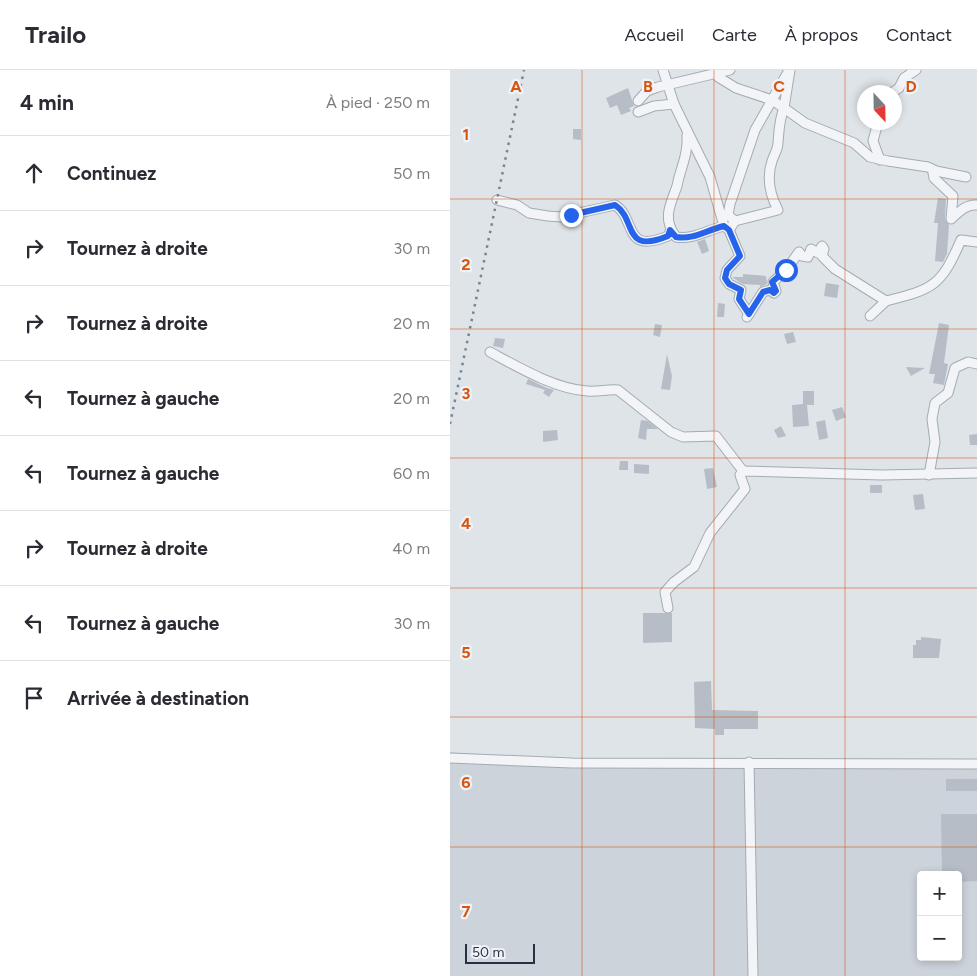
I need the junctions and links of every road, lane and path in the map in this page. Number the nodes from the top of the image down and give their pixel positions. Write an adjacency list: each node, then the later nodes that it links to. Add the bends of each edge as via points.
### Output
1 (663, 70): 6 (street)
2 (730, 70): 5 (street)
3 (789, 70): 9 (street); 11 (street)
4 (916, 70): 7 (street, via 904,78)
5 (717, 72): 6 (street); 9 (street, via 718,77 736,88)
6 (668, 84): 8 (street, via 647,91); 10 (street)
7 (900, 85)
8 (638, 100)
9 (772, 100): 11 (street); 20 (street, via 755,130 730,204 728,215)
10 (674, 104): 12 (street); 14 (street)
11 (784, 108): 15 (street, via 805,123 843,137); 20 (street, via 769,181 769,191 778,210)
12 (638, 112)
13 (876, 130): 15 (street, via 873,141)
14 (687, 132): 21 (street, via 710,177); 22 (street, via 686,156 667,218)
15 (880, 160): 16 (street)
16 (936, 171): 17 (street); 19 (street, via 934,178 953,196 951,219 963,209)
17 (966, 177)
18 (497, 200): 22 (street, via 516,205 529,213 548,216 615,205 622,209 631,233 638,240 650,242 668,236)
19 (977, 205)
20 (735, 222): 21 (street)
21 (726, 228): 22 (street, via 683,238 676,237); 24 (street, via 740,256 727,270 725,278 741,290 739,299 748,315 763,292 776,291 772,282 799,252 808,257 811,249 818,253 822,246 822,256 835,269)
22 (670, 230)
23 (977, 242): 24 (street, via 962,240 938,282 915,294)
24 (886, 301): 25 (street)
25 (870, 316)
26 (490, 352): 28 (street, via 546,382 587,392 618,390 671,432 683,437 716,436)
27 (977, 364): 30 (street, via 968,362 955,368 948,393 935,403 932,419 935,442)
28 (743, 471): 30 (street); 31 (street, via 740,475 745,489 710,532 694,567 665,592)
29 (977, 473): 30 (street)
30 (929, 475)
31 (668, 608)
32 (450, 758): 33 (street, via 572,764)
33 (750, 762): 34 (street); 35 (street)
34 (977, 764)
35 (753, 976)

